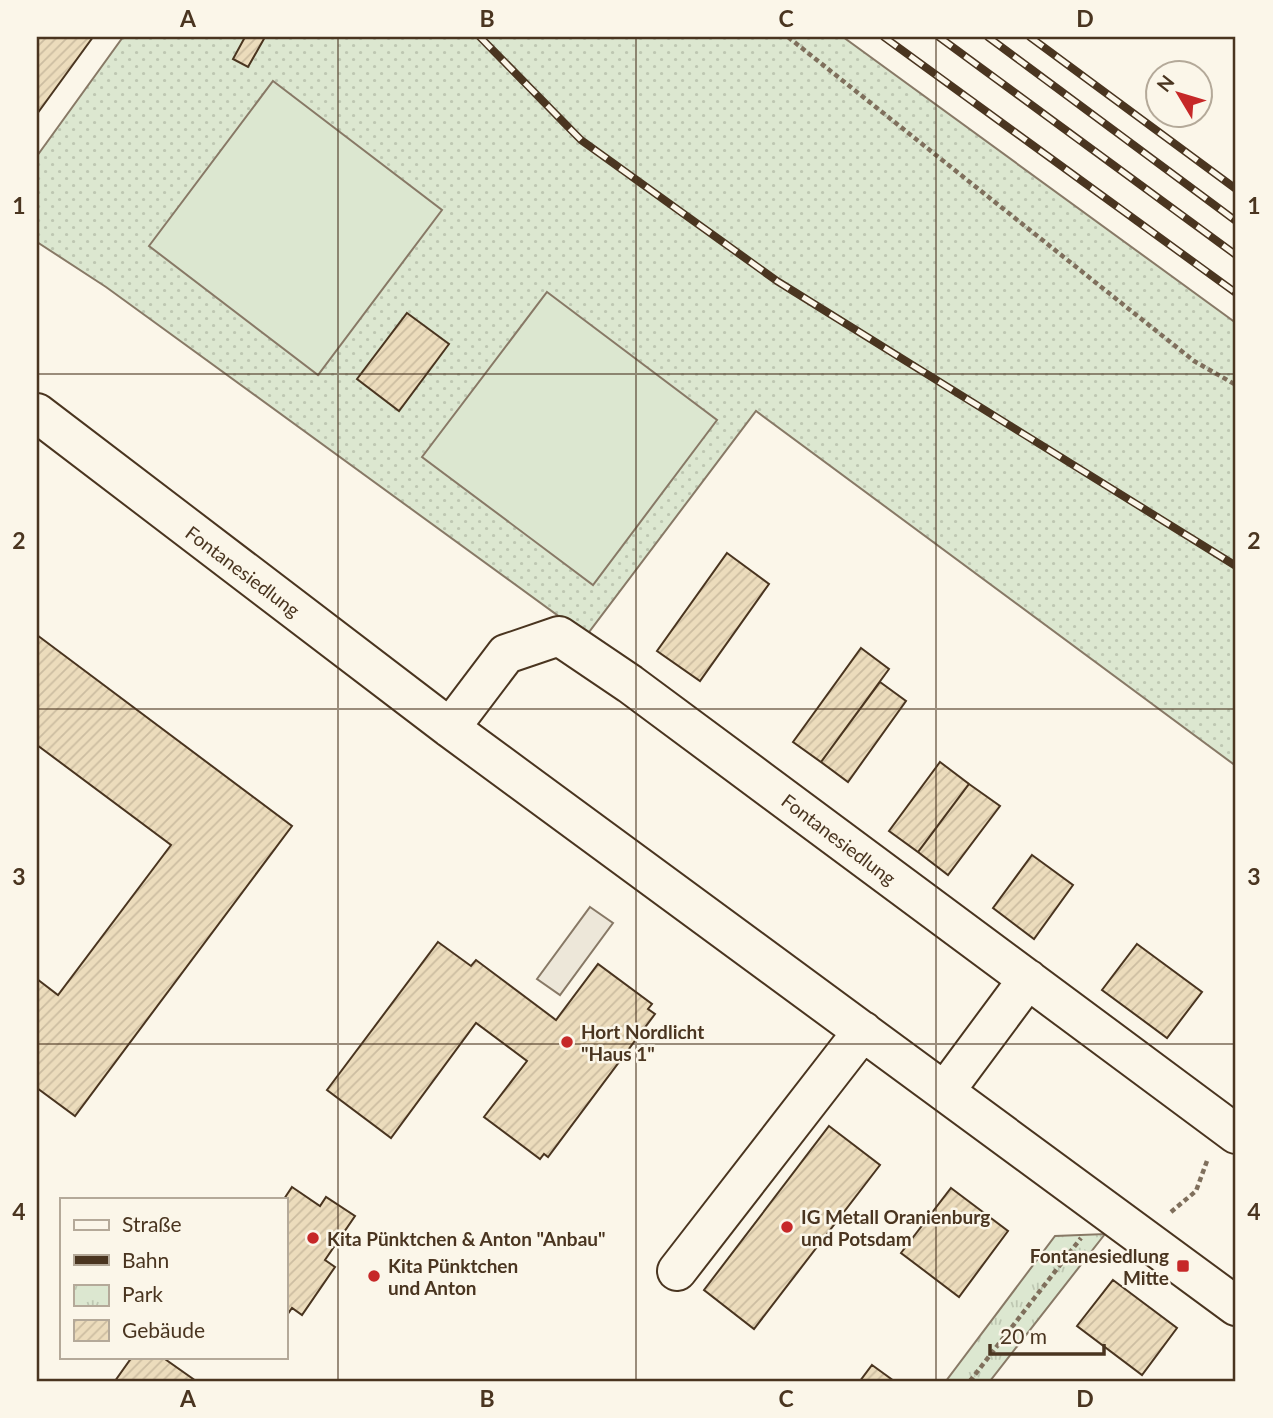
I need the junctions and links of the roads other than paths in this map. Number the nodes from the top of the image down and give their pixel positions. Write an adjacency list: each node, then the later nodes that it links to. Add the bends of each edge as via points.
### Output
1 (37, 413): 2 (street, Fontanesiedlung)
2 (450, 728): 3 (street, Fontanesiedlung, via 506,654 559,636); 4 (street, Fontanesiedlung)
3 (1028, 979): 5 (street); 6 (street, Fontanesiedlung)
4 (863, 1031): 5 (street, Fontanesiedlung); 7 (street)
5 (945, 1091): 8 (street, Fontanesiedlung)
6 (1229, 1129)
7 (677, 1271)
8 (1236, 1306)

